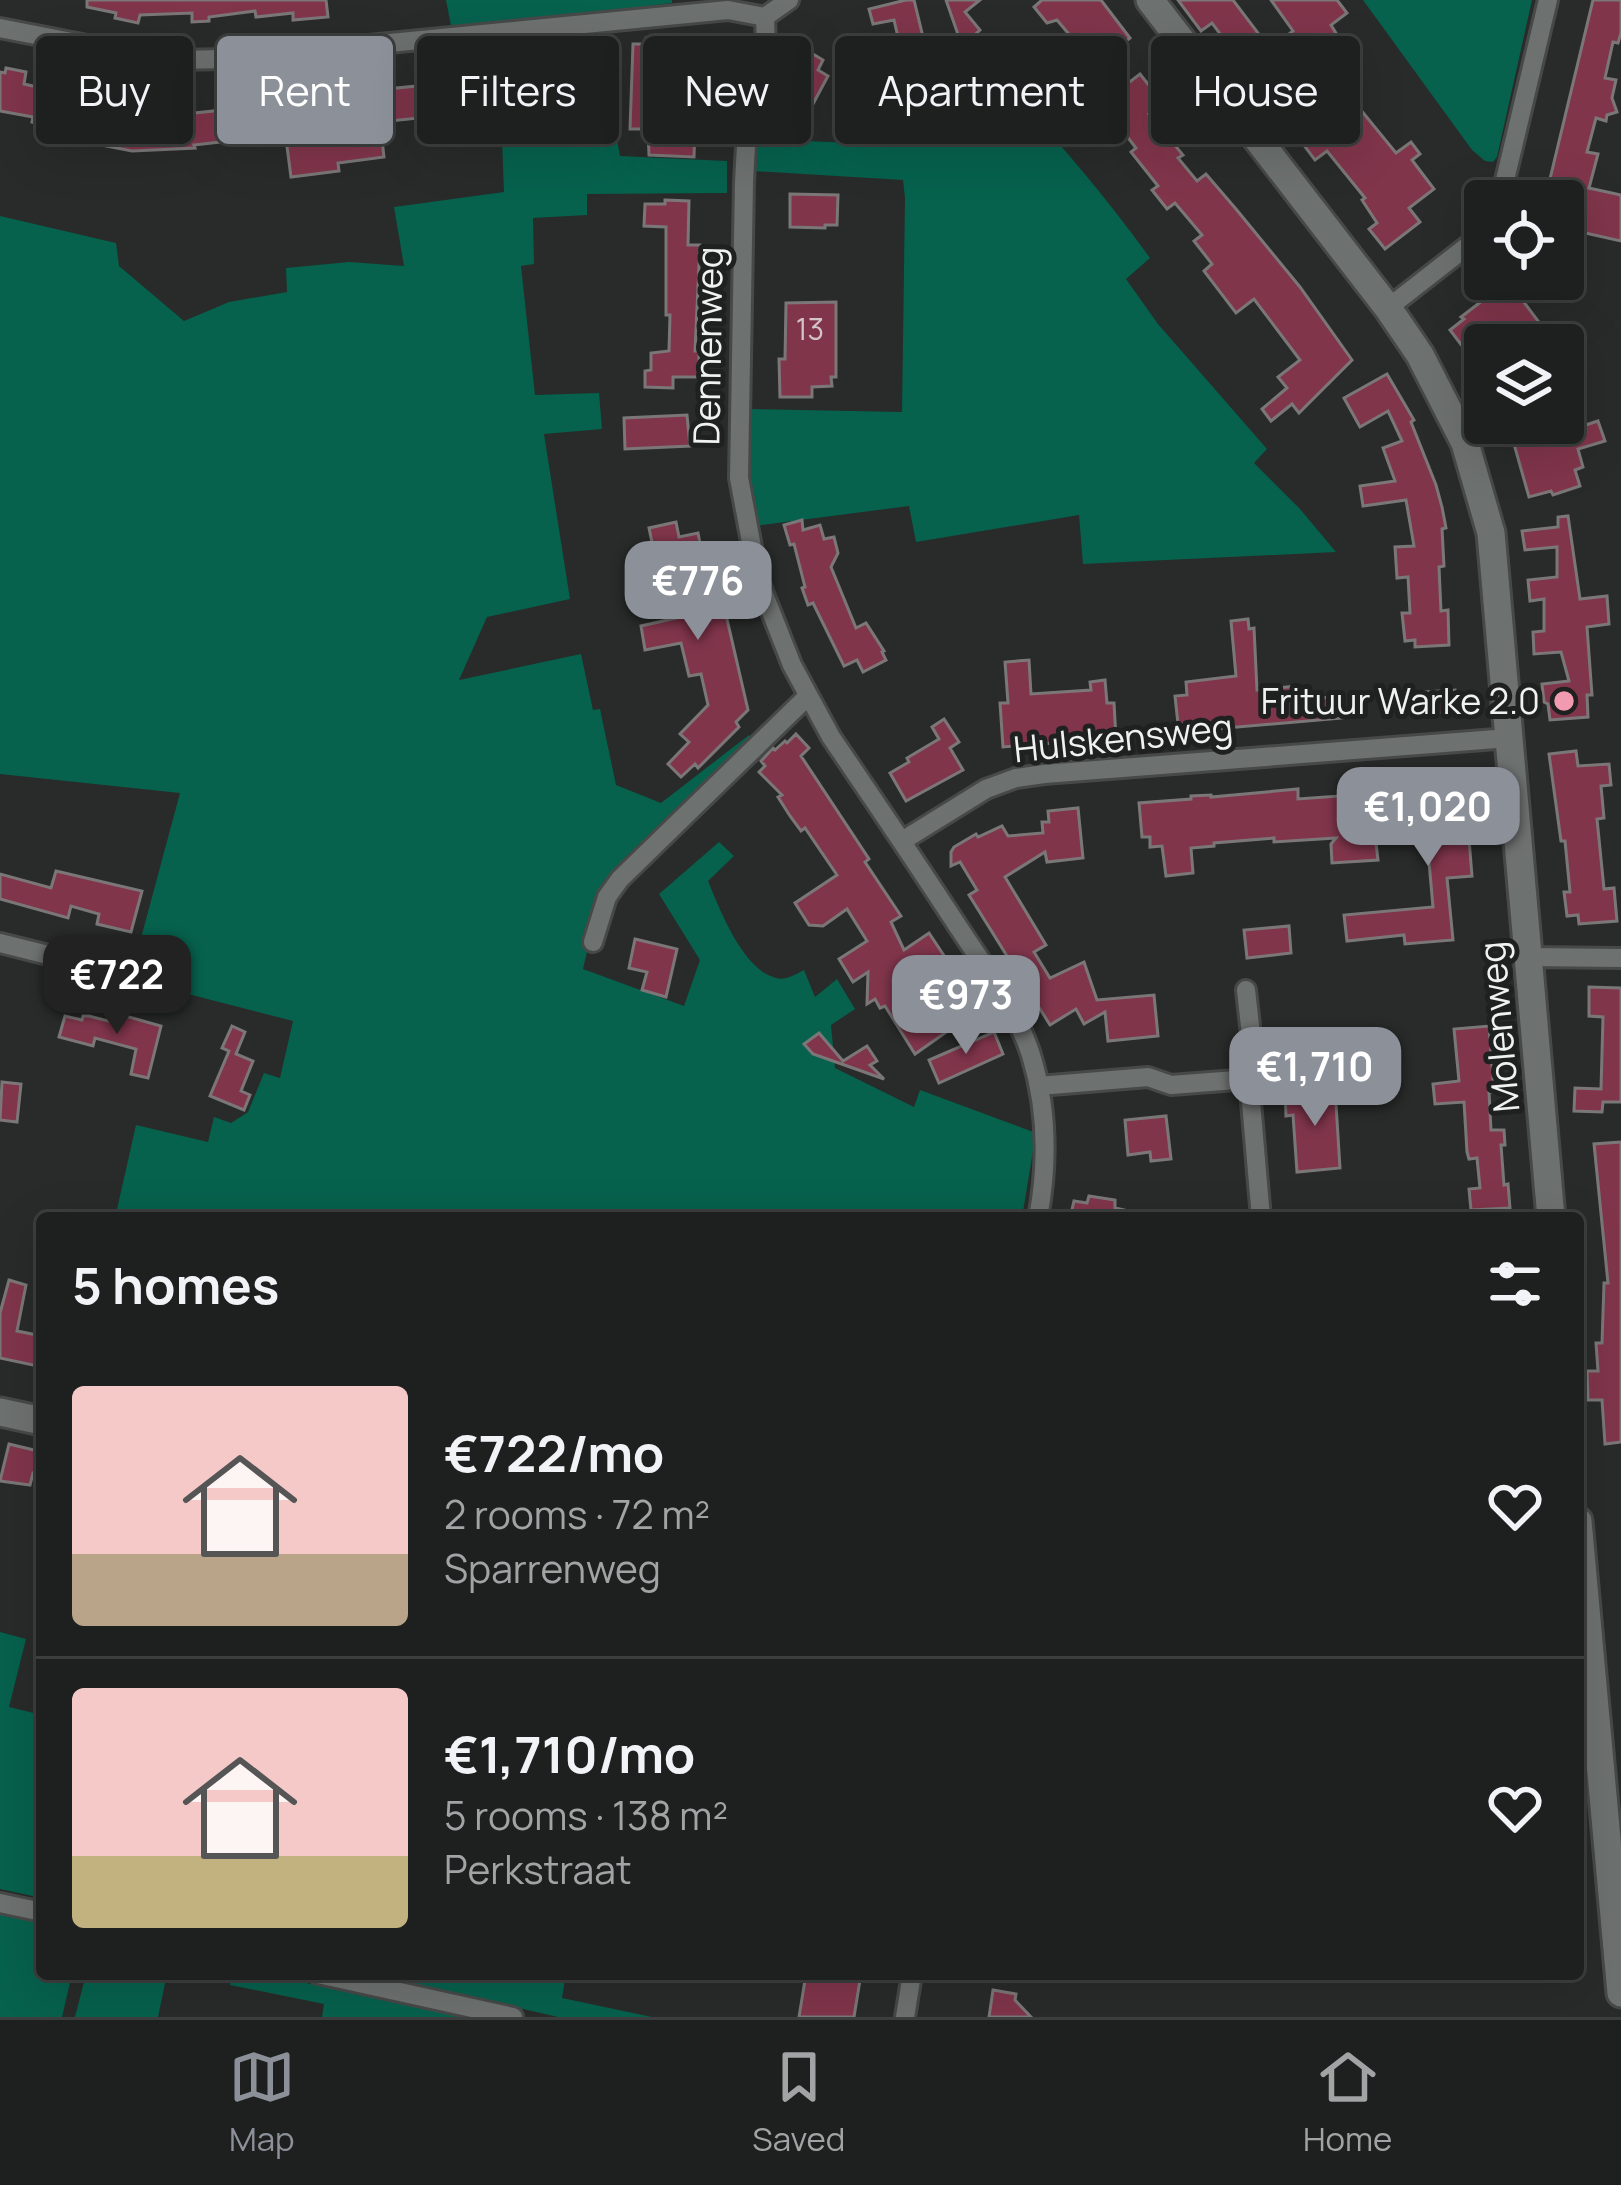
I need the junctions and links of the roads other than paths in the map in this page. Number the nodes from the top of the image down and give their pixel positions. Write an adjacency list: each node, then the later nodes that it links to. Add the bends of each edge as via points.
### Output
1 (790, 0): 4 (street)
2 (1150, 0): 8 (street, Molenweg)
3 (1547, 0): 6 (street)
4 (765, 17): 5 (street, via 728,10 178,60); 9 (street, Dennenweg, via 766,48 748,109 739,478 758,579)
5 (0, 28)
6 (1505, 180)
7 (1464, 249): 8 (street)
8 (1388, 308): 10 (street, Molenweg, via 1440,390 1478,483 1491,533)
9 (808, 696): 11 (street, Dennenweg); 12 (street, via 620,879)
10 (1509, 738): 11 (street, Hulskensweg, via 1030,776 986,789); 14 (street, Molenweg)
11 (902, 842): 19 (street, Dennenweg, via 1006,999)
12 (593, 942)
13 (0, 943): 17 (street)
14 (1530, 957): 15 (street); 22 (street, Molenweg)
15 (1621, 958)
16 (1246, 990): 18 (street, via 1255,1071)
17 (174, 995)
18 (1249, 1079): 19 (street); 21 (street)
19 (1039, 1087): 20 (street, Dennenweg)
20 (1039, 1212)
21 (1260, 1212)
22 (1551, 1212)
23 (0, 1412): 24 (street)
24 (36, 1420)
25 (1584, 1650): 26 (street)
26 (1589, 1758): 31 (street)
27 (0, 1903): 28 (street)
28 (36, 1911)
29 (345, 1980): 32 (street)
30 (911, 1980): 33 (street)
31 (1621, 1993)
32 (513, 2017)
33 (905, 2017)

